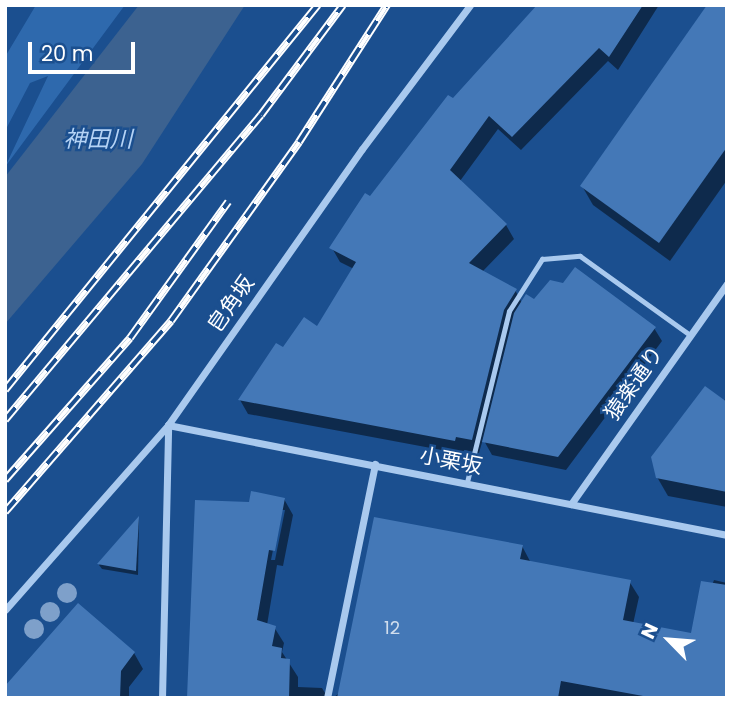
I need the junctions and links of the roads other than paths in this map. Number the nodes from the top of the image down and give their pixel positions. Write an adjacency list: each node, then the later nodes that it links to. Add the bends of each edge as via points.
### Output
1 (470, 5): 4 (street, 皀角坂, via 362,149)
2 (727, 284): 3 (street, 猿楽通り)
3 (690, 335): 6 (lane, via 580,256 542,259 509,311); 7 (street, 猿楽通り)
4 (168, 425): 5 (street, 小栗坂); 9 (street, 皀角坂); 10 (street)
5 (375, 464): 6 (street, 小栗坂); 11 (street)
6 (467, 482): 7 (street, 小栗坂)
7 (571, 504): 8 (street, 小栗坂)
8 (727, 535)
9 (5, 610)
10 (162, 698)
11 (327, 698)

